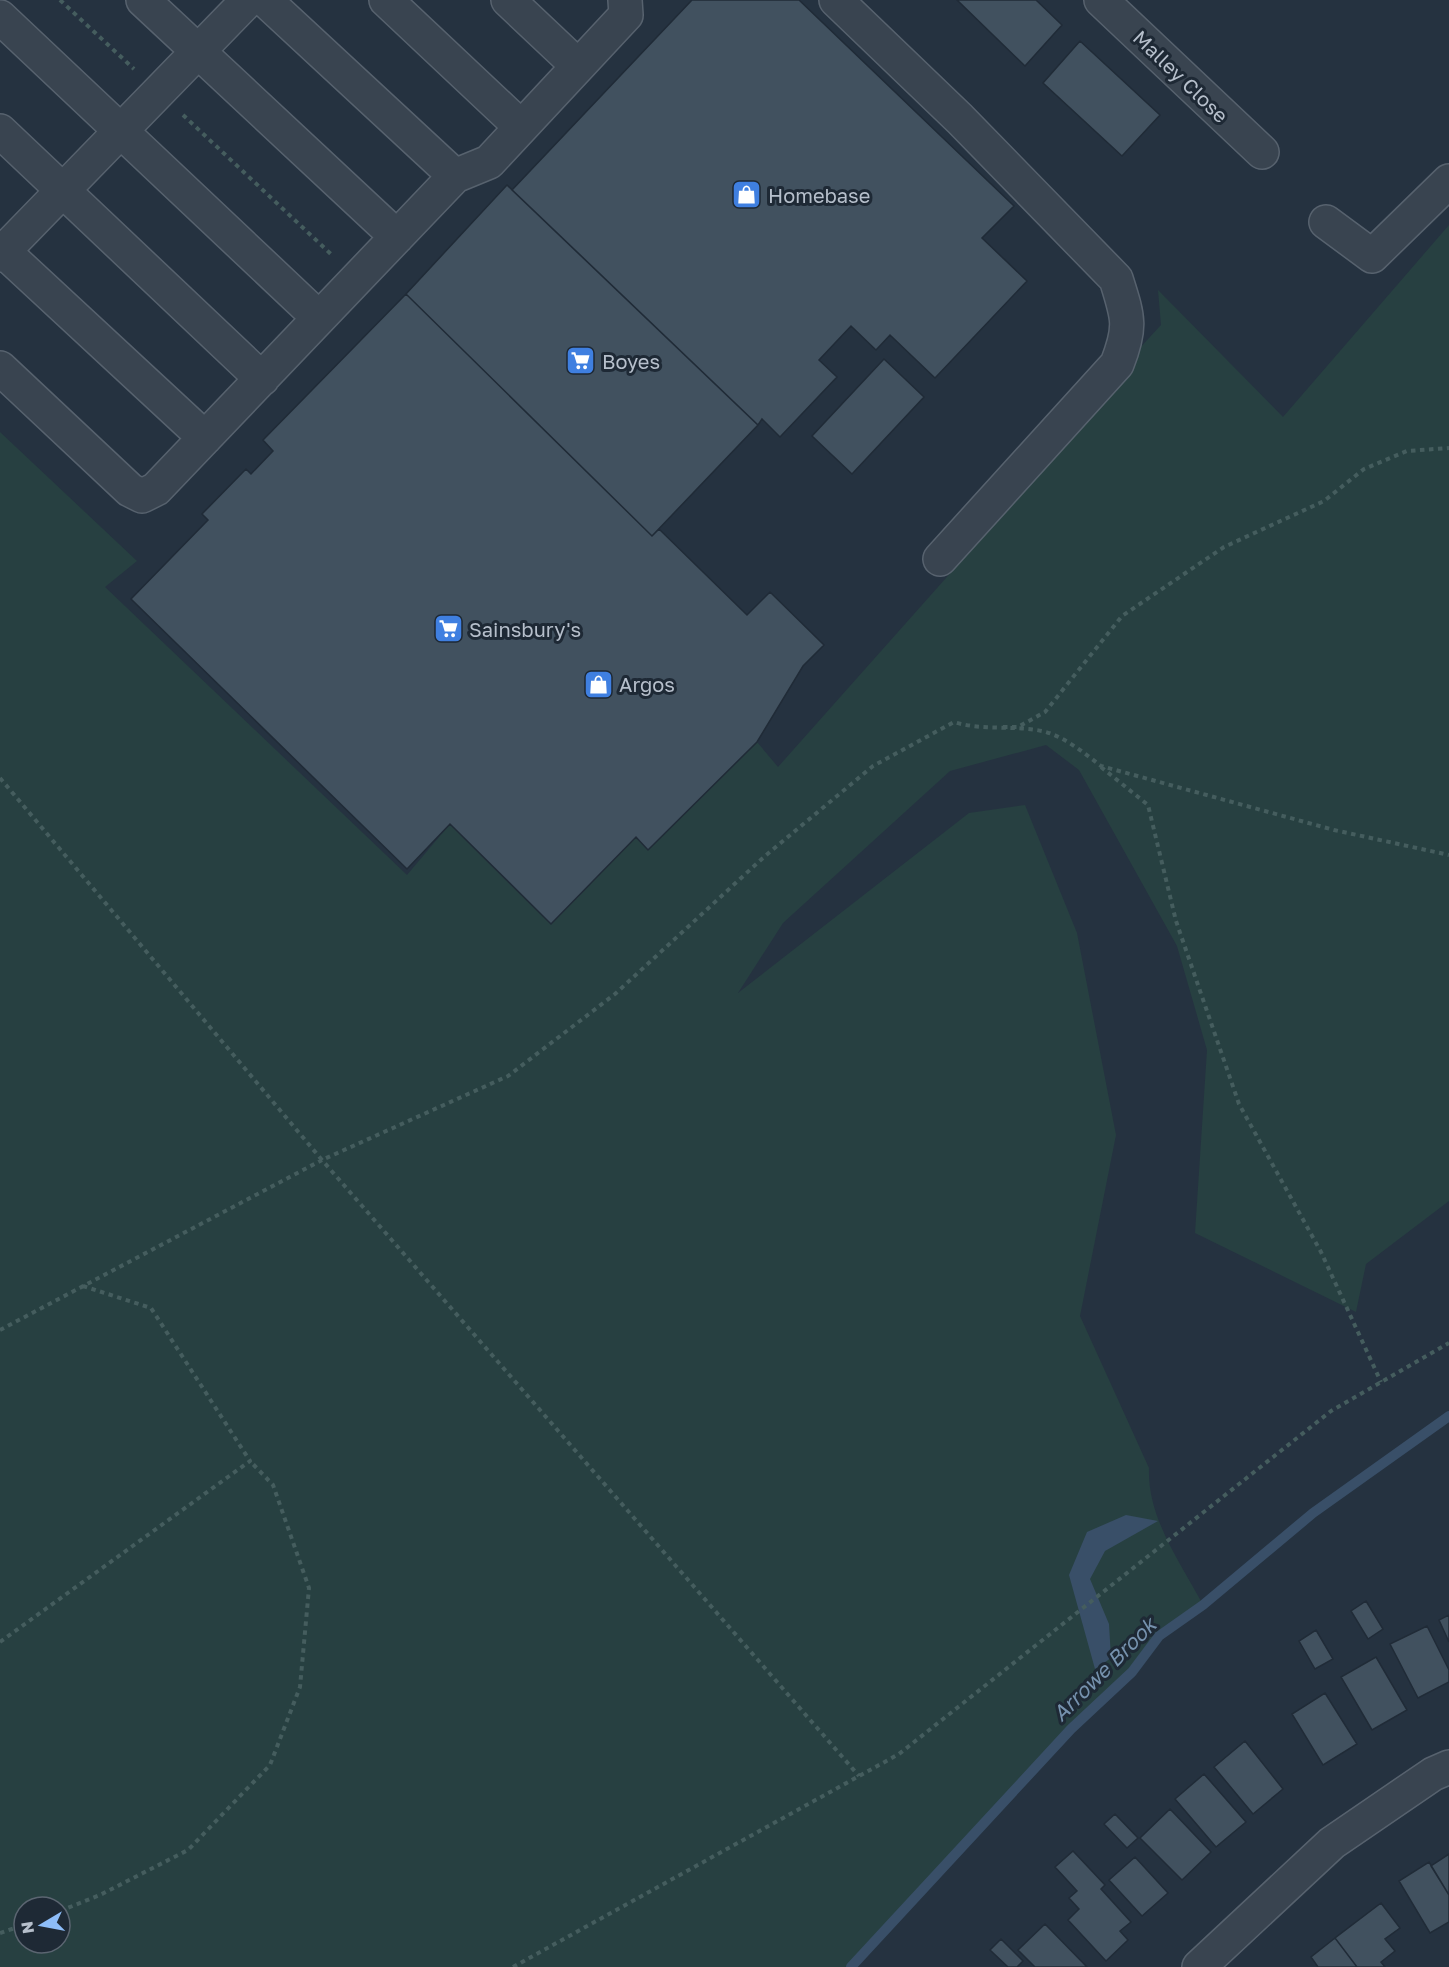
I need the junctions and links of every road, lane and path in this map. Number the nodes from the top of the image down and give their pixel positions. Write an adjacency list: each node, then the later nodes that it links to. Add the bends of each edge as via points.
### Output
1 (60, 0): 13 (path)
2 (143, 0): 11 (street)
3 (248, 0): 11 (street)
4 (265, 0): 18 (street)
5 (386, 0): 14 (street)
6 (508, 0): 12 (street)
7 (625, 0): 12 (street, via 626,15)
8 (836, 0): 30 (street, via 960,119 1116,279 1126,309 1128,337 1117,364)
9 (1101, 0): 17 (street, Malley Close)
10 (0, 17): 16 (street)
11 (198, 51): 13 (street); 22 (street)
12 (578, 66): 14 (street)
13 (158, 92): 16 (street); 24 (path)
14 (521, 127): 18 (street, via 489,162)
15 (0, 131): 20 (street)
16 (120, 131): 20 (street); 25 (street)
17 (1262, 152)
18 (455, 176): 22 (street)
19 (1449, 181): 21 (street, via 1372,256)
20 (63, 190): 23 (street); 27 (street)
21 (1326, 222)
22 (397, 237): 24 (street)
23 (1, 252): 28 (street)
24 (357, 279): 25 (street)
25 (319, 318): 27 (street)
26 (0, 368): 28 (street, via 130,490 142,496 156,489)
27 (262, 379): 28 (street)
28 (205, 438)
29 (1449, 448): 31 (path, via 1407,451 1364,469 1324,501 1224,547 1122,616 1046,712 1018,727)
30 (940, 559)
31 (971, 727): 32 (path, via 1042,731); 36 (path, via 954,722 873,766 765,856 615,994 508,1076)
32 (1076, 747): 35 (path, via 1101,766 1334,830); 40 (path, via 1148,805 1176,921 1239,1104 1321,1252)
33 (1, 779): 34 (path); 36 (path)
34 (0, 786)
35 (1449, 855)
36 (322, 1160): 37 (path); 44 (path)
37 (83, 1286): 38 (path); 41 (path, via 151,1308)
38 (0, 1330)
39 (1449, 1343): 40 (path)
40 (1381, 1382): 44 (path, via 1331,1411 899,1754)
41 (250, 1461): 42 (path); 45 (path, via 273,1485 309,1588 300,1687 270,1765 188,1850)
42 (0, 1642)
43 (1449, 1767): 47 (street, via 1332,1843)
44 (859, 1776): 46 (path)
45 (72, 1906)
46 (513, 1967)
47 (1199, 1967)

